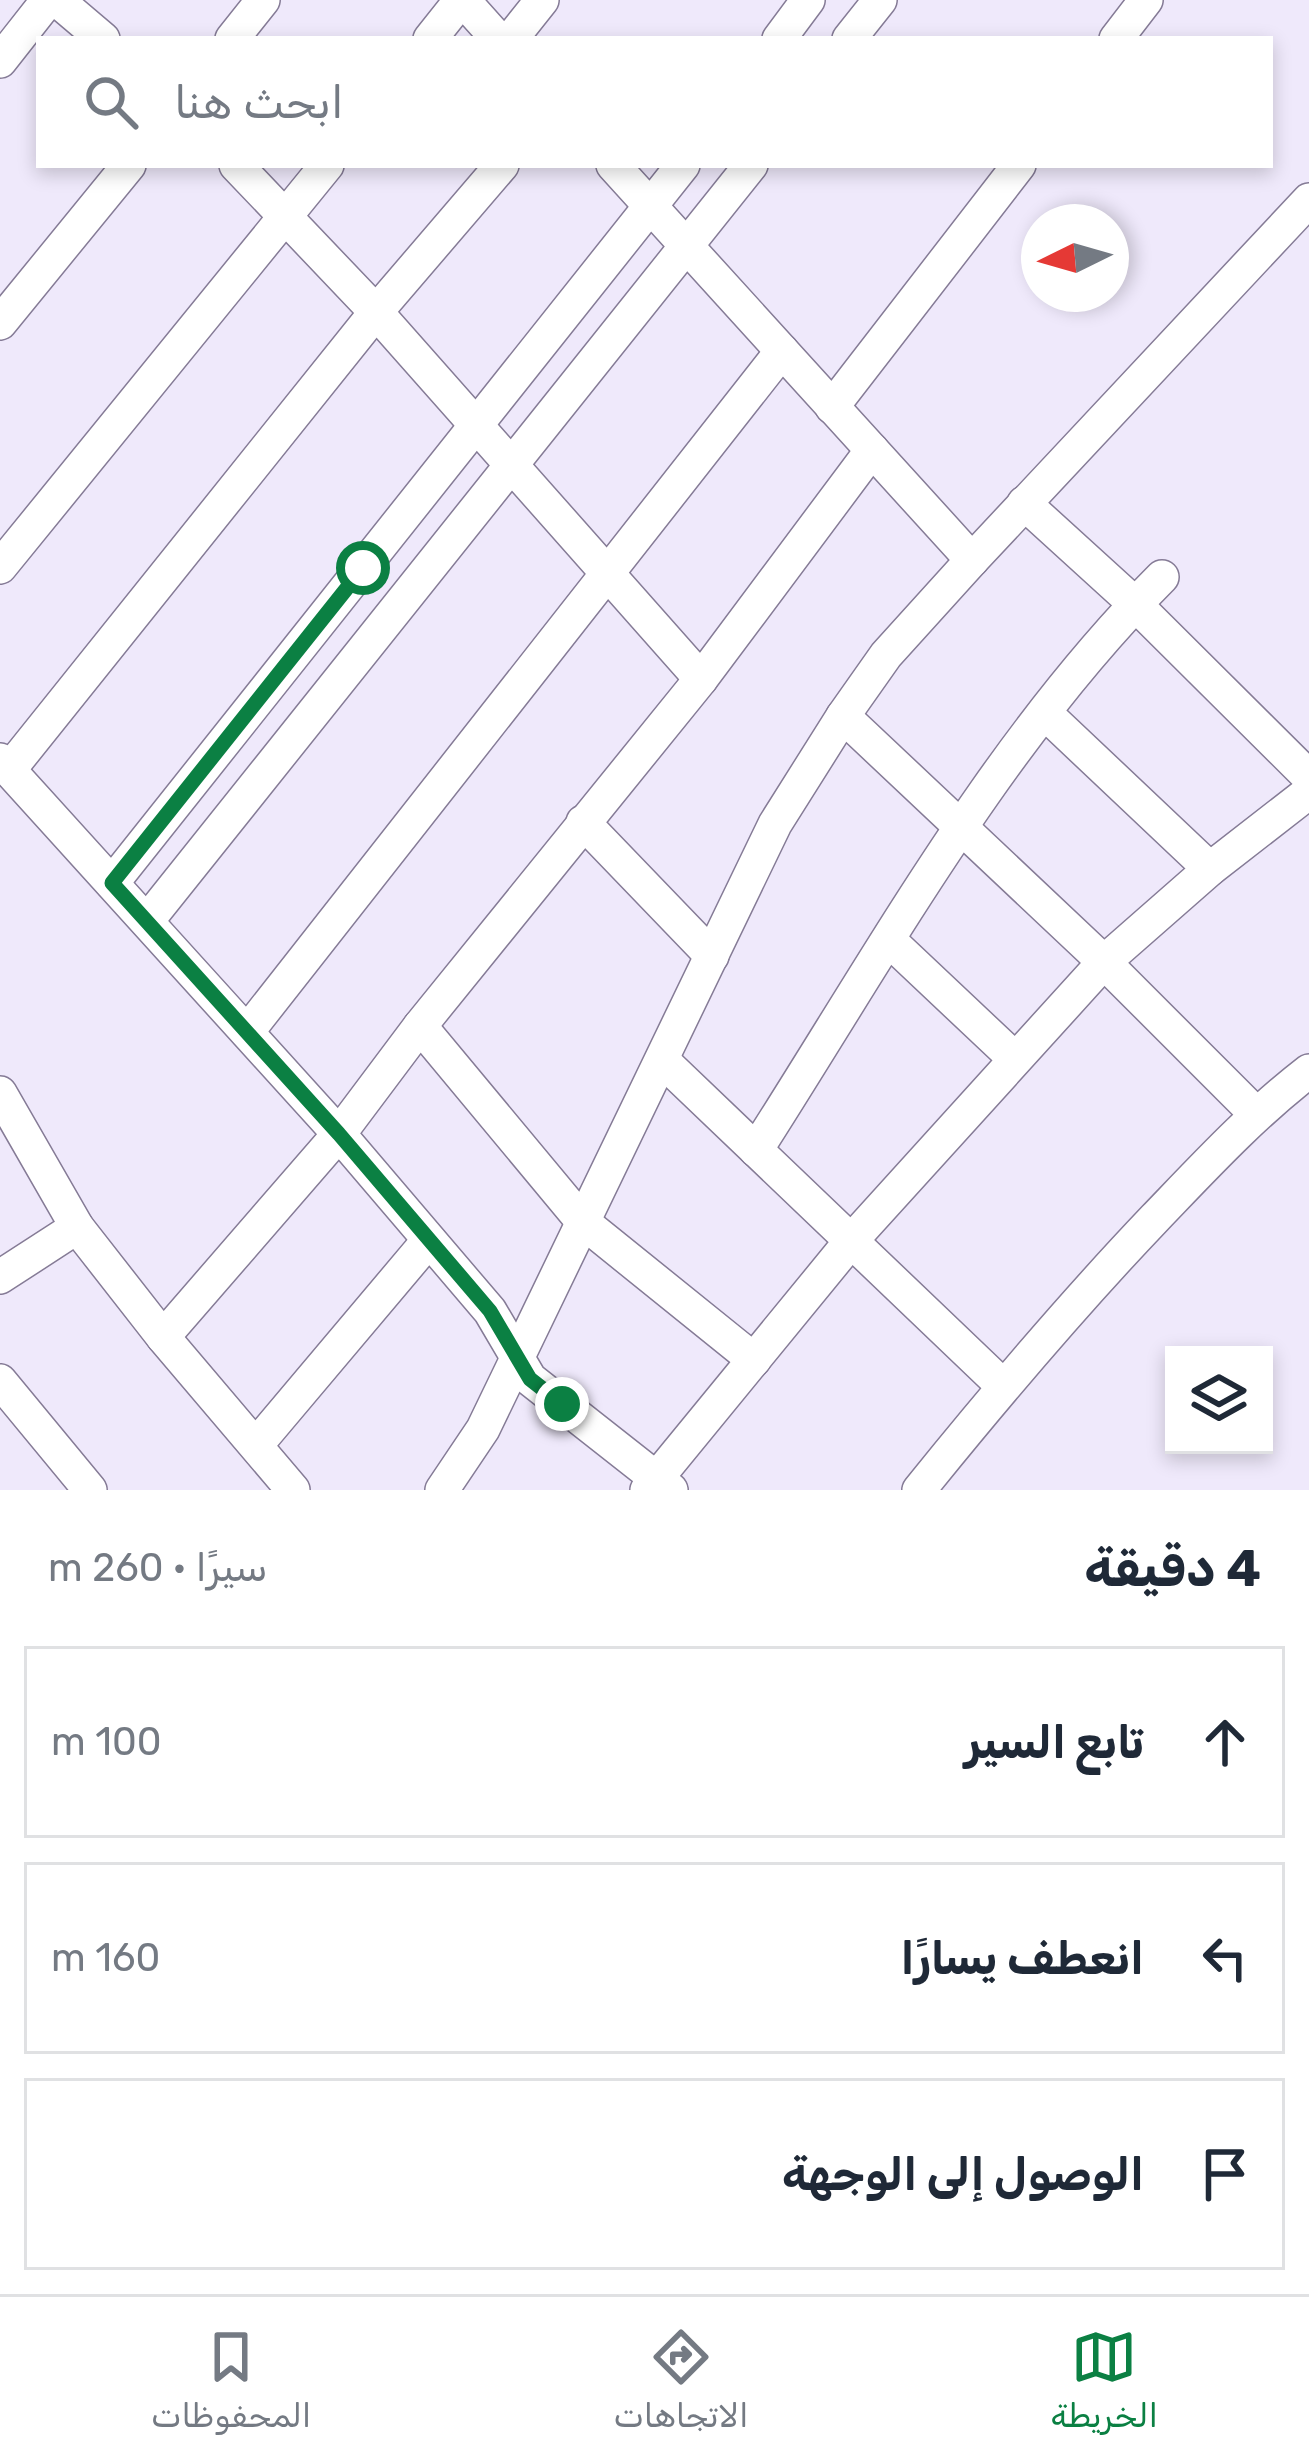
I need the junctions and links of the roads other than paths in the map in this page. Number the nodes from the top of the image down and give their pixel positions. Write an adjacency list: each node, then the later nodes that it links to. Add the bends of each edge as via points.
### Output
1 (53, 0): 8 (street); 16 (street)
2 (263, 0): 9 (street)
3 (462, 0): 10 (street); 11 (street)
4 (542, 0): 12 (street)
5 (808, 0): 13 (street)
6 (880, 0): 14 (street)
7 (1146, 0): 15 (street)
8 (99, 36)
9 (234, 36)
10 (432, 36)
11 (495, 36)
12 (513, 36)
13 (780, 36)
14 (851, 36)
15 (1118, 36)
16 (0, 61)
17 (127, 168): 30 (street)
18 (239, 168): 27 (street)
19 (325, 168): 27 (street)
20 (499, 168): 29 (street)
21 (616, 168): 26 (street)
22 (681, 168): 26 (street)
23 (750, 168): 28 (street)
24 (1017, 168): 32 (street)
25 (1309, 200): 36 (street)
26 (651, 207): 28 (street); 33 (street)
27 (285, 218): 29 (street); 38 (street)
28 (688, 247): 31 (street); 35 (street)
29 (376, 312): 33 (street); 45 (street)
30 (0, 323)
31 (782, 351): 32 (street); 39 (street)
32 (832, 406): 34 (street)
33 (475, 428): 35 (street); 51 (street)
34 (872, 450): 37 (street); 42 (street)
35 (509, 465): 39 (street); 52 (street)
36 (1024, 503): 37 (street); 41 (street)
37 (972, 560): 44 (street)
38 (0, 567)
39 (607, 572): 42 (street); 57 (street)
40 (1162, 577): 41 (street)
41 (1135, 604): 43 (street); 46 (street)
42 (701, 679): 48 (street)
43 (1045, 712): 49 (street); 50 (street)
44 (843, 716): 49 (street); 54 (street, via 775,824)
45 (4, 765): 51 (street)
46 (1309, 777)
47 (1309, 792): 50 (street)
48 (583, 822): 54 (street); 56 (street)
49 (961, 830): 53 (street); 55 (street)
50 (1210, 869): 55 (street)
51 (112, 883): 52 (street)
52 (147, 921): 57 (street)
53 (890, 941): 58 (street); 64 (street)
54 (712, 956): 59 (street)
55 (1104, 962): 58 (street); 62 (street)
56 (420, 1026): 63 (street); 65 (street)
57 (247, 1032): 63 (street)
58 (1015, 1058): 68 (street)
59 (662, 1060): 64 (street); 65 (street)
60 (1309, 1071): 62 (street)
61 (0, 1093): 66 (street)
62 (1255, 1114): 74 (street)
63 (339, 1134): 67 (street); 70 (street)
64 (756, 1150): 68 (street)
65 (583, 1222): 71 (street); 72 (street)
66 (77, 1227): 69 (street); 70 (street)
67 (429, 1240): 71 (street); 75 (street)
68 (851, 1241): 72 (street); 74 (street)
69 (0, 1277)
70 (163, 1337): 75 (street)
71 (518, 1357): 76 (street, via 530,1379); 79 (street)
72 (754, 1360): 76 (street)
73 (0, 1382): 77 (street)
74 (1003, 1385): 80 (street)
75 (257, 1444): 78 (street)
76 (658, 1486)
77 (91, 1490)
78 (293, 1490)
79 (442, 1490)
80 (919, 1490)

